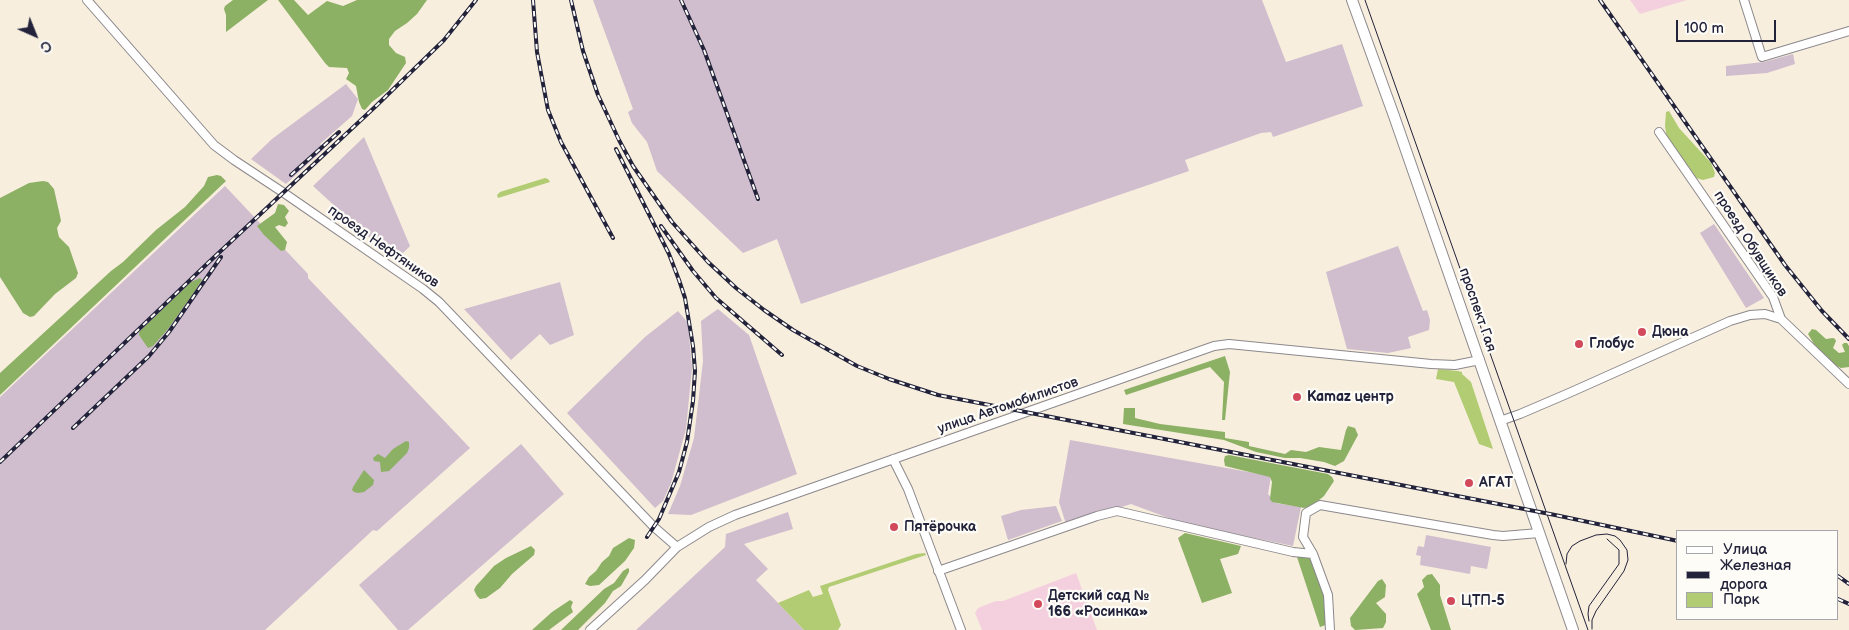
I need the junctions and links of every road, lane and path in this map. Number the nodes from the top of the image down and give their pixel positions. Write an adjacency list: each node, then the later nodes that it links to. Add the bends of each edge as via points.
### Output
1 (87, 0): 13 (street, проезд Нефтяников, via 214,145 439,302 648,521)
2 (1352, 0): 7 (main road, проспект Гая)
3 (1744, 0): 4 (street, via 1762,57)
4 (1849, 31)
5 (1658, 132): 6 (street, проезд Обувщиков, via 1773,297)
6 (1781, 319): 8 (street, проезд Обувщиков); 9 (street, via 1765,314 1730,321 1569,394)
7 (1480, 360): 9 (main road, проспект Гая); 10 (street, улица Автомобилистов, via 1456,365 1431,364 1229,344 1214,346)
8 (1849, 384)
9 (1500, 421): 11 (main road, проспект Гая)
10 (893, 459): 13 (street, улица Автомобилистов, via 736,515); 16 (street)
11 (1539, 533): 12 (street, via 1493,535 1320,505 1306,513); 20 (main road, проспект Гая)
12 (1304, 537): 14 (street); 15 (street)
13 (677, 547): 17 (street, улица Автомобилистов)
14 (1293, 552): 15 (street); 16 (street, via 1117,512)
15 (1313, 554): 19 (street, via 1328,595)
16 (938, 571): 18 (street)
17 (590, 630)
18 (961, 630)
19 (1330, 630)
20 (1574, 630)

